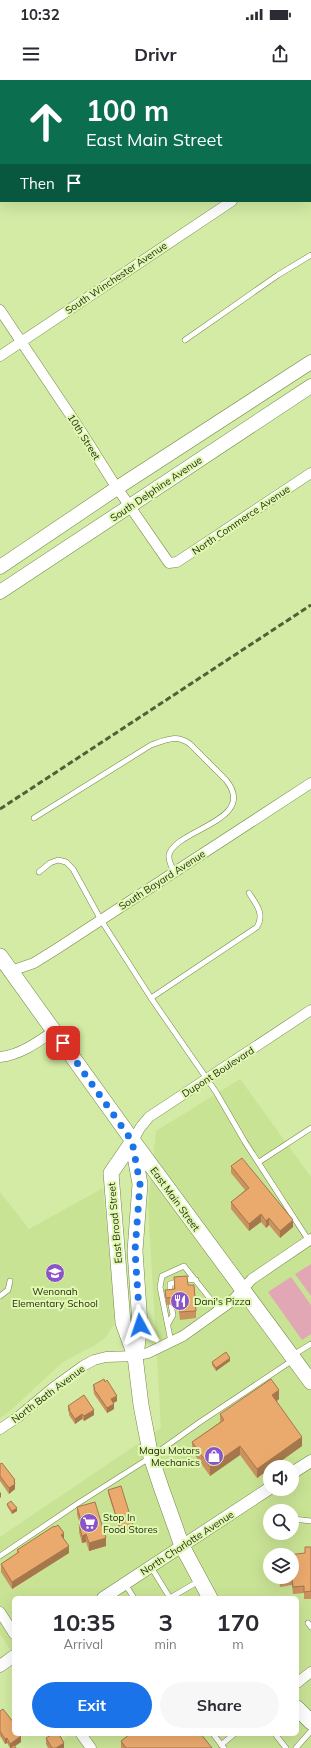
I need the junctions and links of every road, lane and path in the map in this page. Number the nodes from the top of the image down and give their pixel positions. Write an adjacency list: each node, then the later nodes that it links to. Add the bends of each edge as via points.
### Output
1 (231, 202): 5 (street, South Winchester Avenue)
2 (311, 255): 4 (lane)
3 (0, 310): 5 (street, 10th Street)
4 (185, 340)
5 (22, 342): 6 (street, South Winchester Avenue); 10 (street, 10th Street)
6 (0, 356)
7 (311, 362): 10 (main road, South Delphine Avenue)
8 (311, 386): 11 (main road, South Delphine Avenue)
9 (311, 473): 12 (street, North Commerce Avenue, via 177,562)
10 (118, 488): 11 (street, 10th Street); 13 (main road, South Delphine Avenue)
11 (130, 507): 12 (street, 10th Street); 14 (main road, South Delphine Avenue)
12 (169, 563)
13 (0, 567)
14 (0, 592)
15 (311, 783): 18 (street, South Bayard Avenue)
16 (34, 818): 18 (lane, via 151,745 170,738 183,739 226,780 231,787 233,798 230,809 220,818 172,850 169,861)
17 (39, 872): 20 (lane, via 54,861 69,864)
18 (174, 872): 20 (street, South Bayard Avenue)
19 (249, 893): 23 (lane, via 261,916 257,927)
20 (101, 920): 22 (street, South Bayard Avenue, via 34,963); 23 (lane)
21 (0, 956): 22 (main road, East Main Street)
22 (8, 971): 25 (main road, East Main Street)
23 (151, 998): 27 (lane)
24 (311, 1010): 27 (street, Dupont Boulevard)
25 (54, 1031): 26 (street, via 18,1053); 29 (main road, East Main Street)
26 (0, 1057)
27 (206, 1079): 29 (street, Dupont Boulevard, via 149,1117); 30 (lane)
28 (311, 1128): 30 (lane)
29 (132, 1141): 34 (main road, East Main Street); 42 (main road, East Broad Street, via 140,1184 135,1251 140,1325); 42 (main road, East Broad Street, via 111,1173 123,1324)
30 (258, 1162): 31 (lane)
31 (310, 1240): 34 (street, North Bath Avenue, via 252,1279)
32 (196, 1280): 36 (lane, via 186,1279 170,1284); 38 (lane); 39 (lane, via 184,1266 162,1276 160,1287)
33 (10, 1281): 35 (lane, via 8,1290)
34 (243, 1289): 38 (street, North Bath Avenue); 43 (main road, East Main Street)
35 (0, 1296)
36 (170, 1296)
37 (171, 1305): 39 (lane, via 173,1315)
38 (220, 1311): 40 (street, North Bath Avenue)
39 (168, 1324): 40 (lane)
40 (171, 1342): 42 (street, North Bath Avenue)
41 (311, 1344): 43 (lane)
42 (136, 1356): 45 (street, North Bath Avenue, via 106,1357 82,1366); 46 (main road, East Broad Street, via 141,1405)
43 (293, 1358): 44 (main road, East Main Street); 46 (lane)
44 (311, 1382)
45 (0, 1429)
46 (151, 1457): 52 (main road, East Broad Street); 53 (lane)
47 (311, 1461): 48 (street)
48 (299, 1469)
49 (263, 1493): 52 (street, North Charlotte Avenue)
50 (299, 1520): 51 (lane)
51 (311, 1521)
52 (182, 1546): 54 (street, North Charlotte Avenue); 55 (main road, East Broad Street)
53 (0, 1556)
54 (150, 1567): 56 (street, North Charlotte Avenue); 60 (lane)
55 (199, 1580): 57 (lane); 63 (main road, East Broad Street)
56 (124, 1584): 58 (street, North Charlotte Avenue); 59 (lane)
57 (179, 1592): 61 (lane); 62 (lane)
58 (106, 1596)
59 (133, 1596)
60 (169, 1596)
61 (173, 1596)
62 (182, 1596)
63 (209, 1596)
64 (0, 1612): 65 (street)
65 (12, 1631)
66 (12, 1657): 67 (street)
67 (0, 1666)
68 (311, 1672): 69 (street)
69 (299, 1681)
70 (299, 1710): 71 (main road)
71 (311, 1722)
72 (311, 1731): 80 (lane)
73 (82, 1736): 78 (street)
74 (214, 1736): 77 (lane)
75 (232, 1736): 77 (lane)
76 (277, 1736): 79 (lane)
77 (222, 1746)
78 (90, 1748)
79 (286, 1748)
80 (296, 1748)

